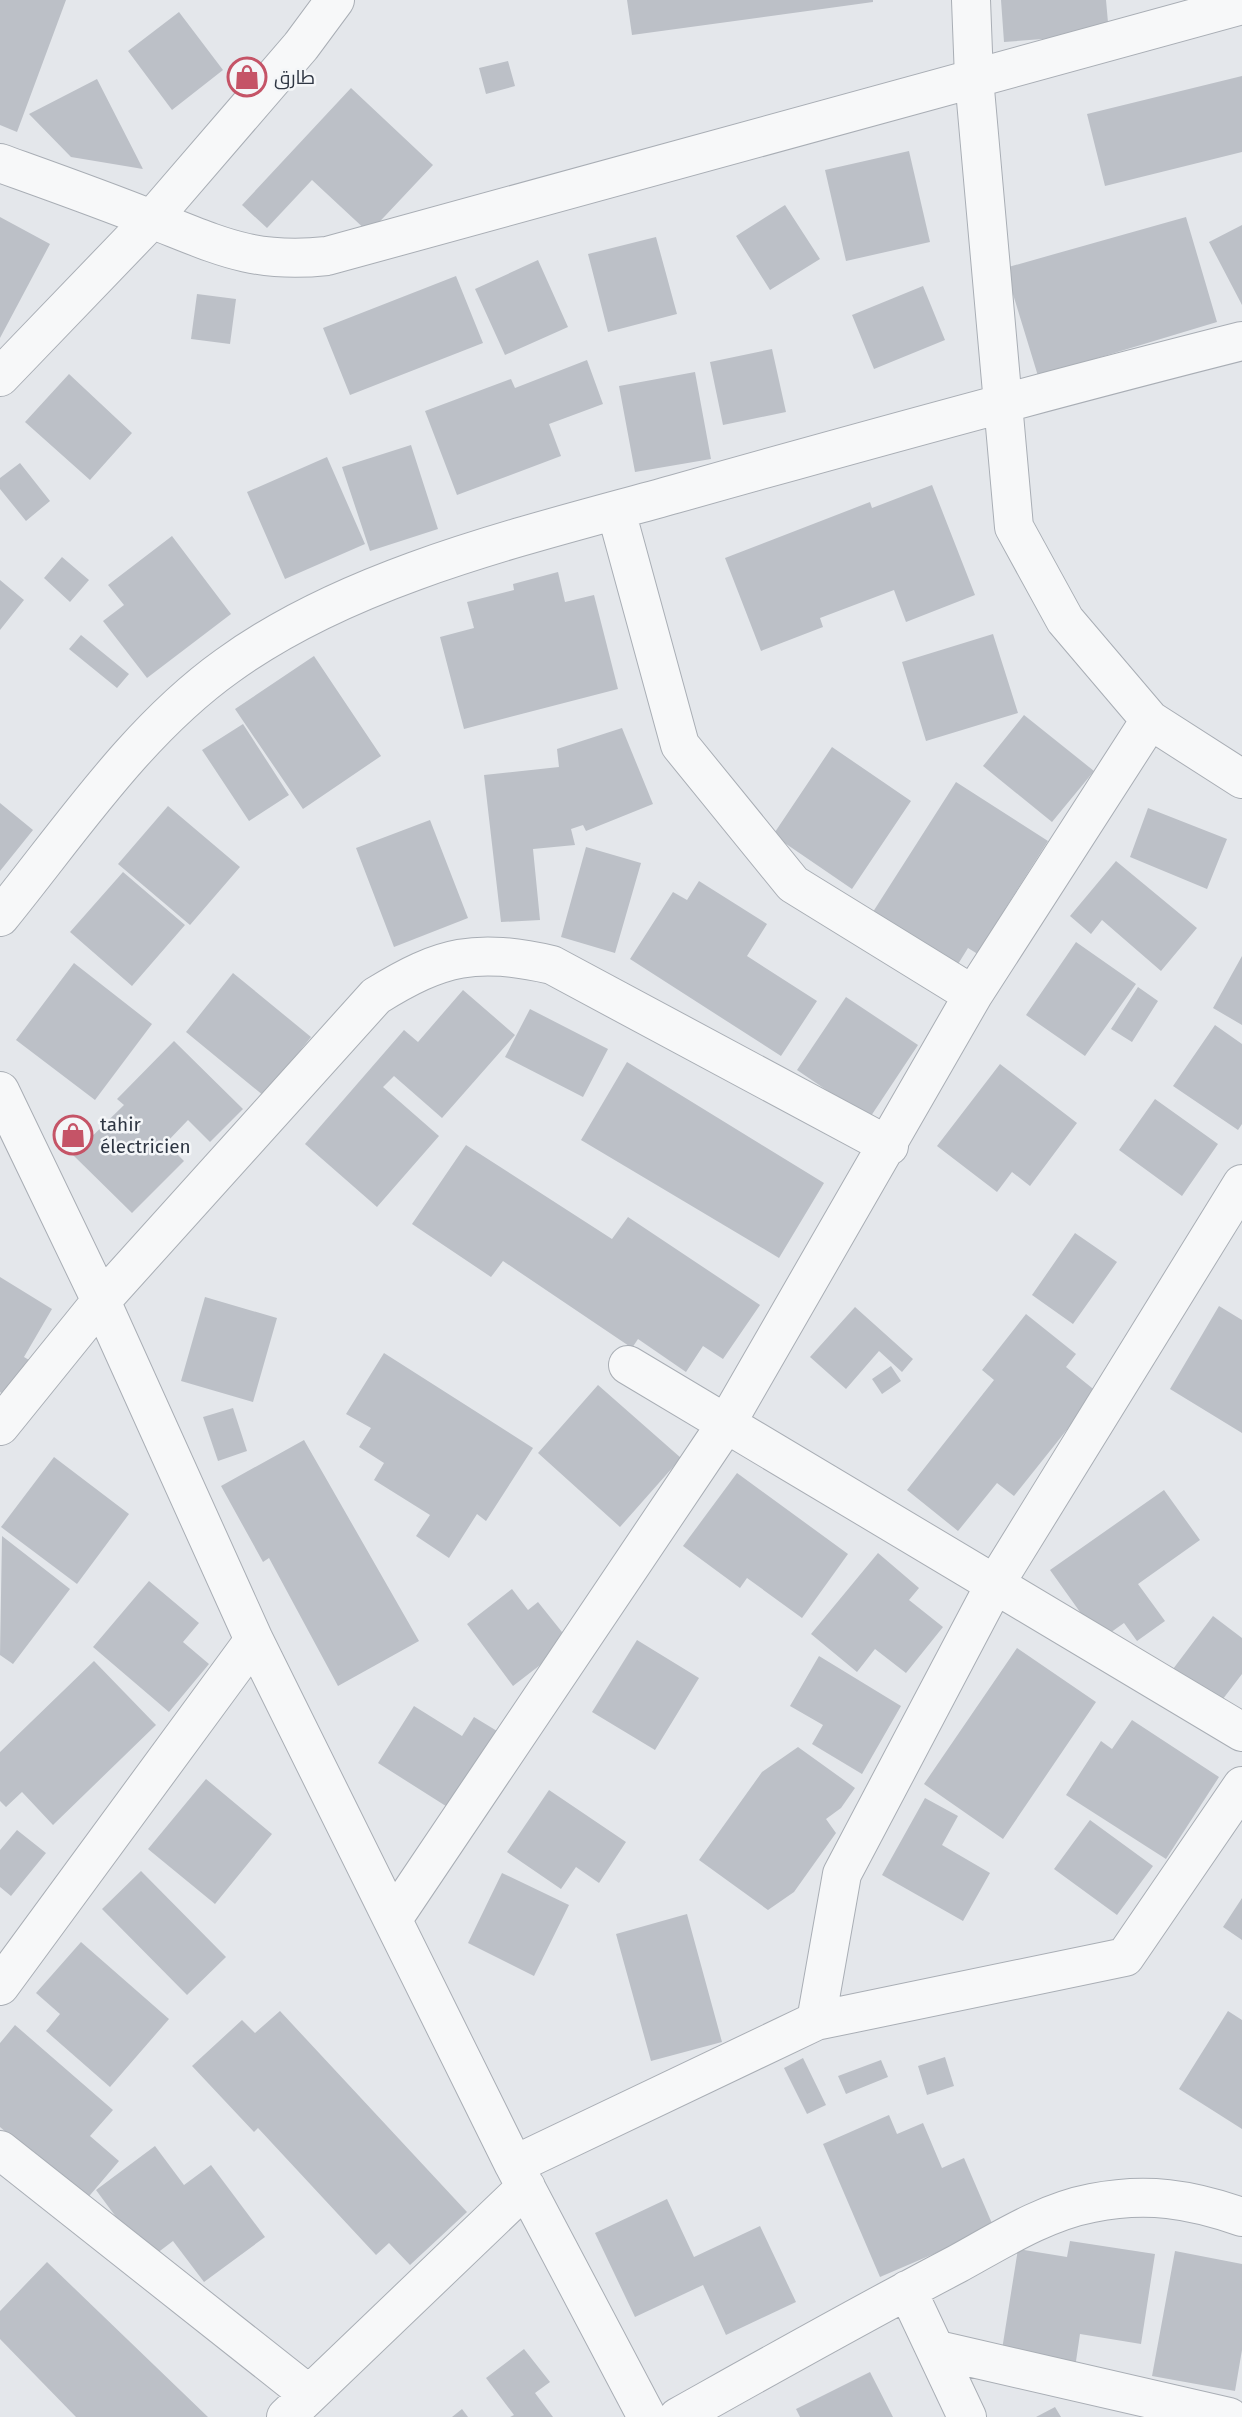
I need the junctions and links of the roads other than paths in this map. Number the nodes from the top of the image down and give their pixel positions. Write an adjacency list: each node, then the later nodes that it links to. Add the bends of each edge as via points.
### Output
1 (335, 0): 6 (street)
2 (971, 0): 4 (street)
3 (1242, 5): 4 (street)
4 (974, 78): 6 (street, via 327,256 289,260 246,254); 9 (street)
5 (0, 163): 6 (street)
6 (152, 219): 8 (street)
7 (1242, 341): 9 (street)
8 (0, 377)
9 (1003, 402): 10 (street); 11 (street, via 1014,527 1065,620)
10 (616, 511): 13 (street, via 505,542 386,584 303,618 227,666 158,725); 14 (street, via 680,745 793,884)
11 (1150, 720): 12 (street); 14 (street)
12 (1242, 779)
13 (0, 917)
14 (973, 995): 16 (street)
15 (0, 1091): 18 (street)
16 (889, 1146): 18 (street, via 552,965 507,955 460,957 416,971 376,996); 20 (street)
17 (1242, 1184): 22 (street)
18 (100, 1301): 21 (street); 23 (street)
19 (628, 1365): 20 (street)
20 (726, 1424): 22 (street); 26 (street)
21 (0, 1426)
22 (995, 1584): 24 (street); 28 (street, via 842,1874)
23 (254, 1640): 26 (street); 27 (street)
24 (1242, 1732)
25 (1242, 1786): 28 (street, via 1125,1957)
26 (393, 1919): 30 (street)
27 (0, 1986)
28 (816, 2021): 30 (street)
29 (0, 2150): 34 (street)
30 (520, 2176): 34 (street); 35 (street)
31 (1242, 2217): 32 (street, via 1184,2199 1138,2197 1090,2203 1033,2224)
32 (907, 2290): 33 (street); 36 (street)
33 (938, 2350): 37 (street); 38 (street)
34 (297, 2405)
35 (647, 2417)
36 (678, 2417)
37 (967, 2417)
38 (1229, 2417)

